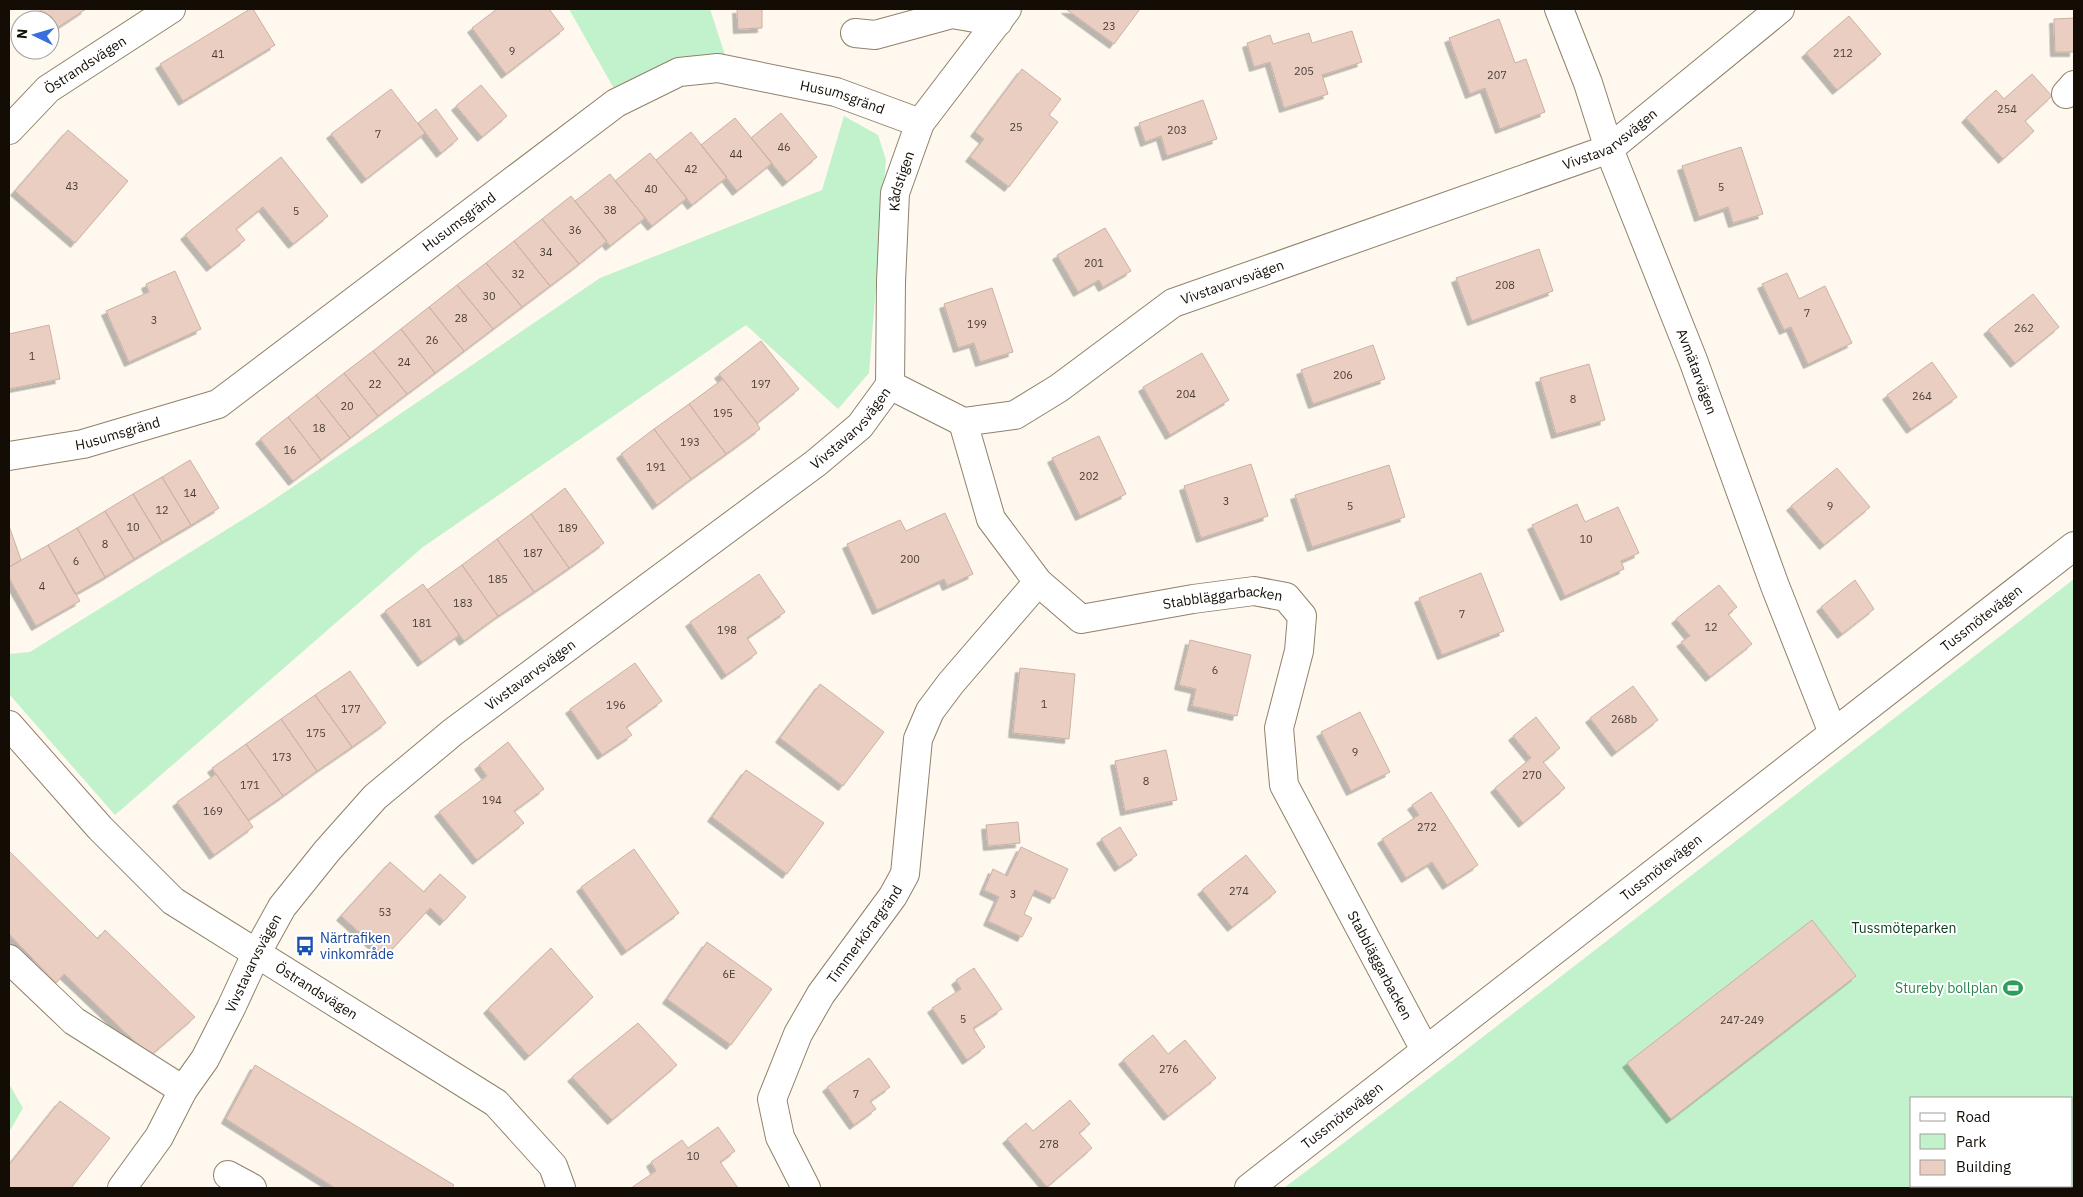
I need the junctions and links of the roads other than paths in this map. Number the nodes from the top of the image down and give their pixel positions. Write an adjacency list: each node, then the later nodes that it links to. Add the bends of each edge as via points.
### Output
1 (171, 9): 7 (street, Östrandsvägen, via 48,89)
2 (1559, 9): 8 (street, Avmätarvägen)
3 (1780, 9): 8 (street, Vivstavarvsvägen)
4 (1002, 16): 5 (street, via 952,14 875,35); 6 (street, Kådstigen)
5 (855, 33)
6 (920, 123): 9 (street, Kådstigen, via 895,193); 11 (street, Husumsgränd, via 836,92 718,68 679,72 616,103 218,404 83,444)
7 (9, 130)
8 (1609, 149): 10 (street, Vivstavarvsvägen, via 1173,303 1059,388 1015,415); 15 (street, Avmätarvägen, via 1693,360 1775,586)
9 (890, 385): 10 (street, Vivstavarvsvägen); 16 (street, Vivstavarvsvägen, via 860,426 816,463 468,721 375,797 282,908)
10 (963, 422): 13 (street, Stabbläggarbacken, via 991,518)
11 (9, 456)
12 (2074, 546): 15 (street, Tussmötevägen)
13 (1038, 582): 18 (street, Stabbläggarbacken, via 1081,619 1254,591 1286,597 1302,616 1299,651 1279,728 1284,785); 24 (street, Timmerkörargränd, via 930,711 918,739 905,874 893,896 821,994 798,1034 772,1099 780,1137)
14 (9, 725): 16 (street, Östrandsvägen, via 100,828 173,901)
15 (1833, 733): 18 (street, Tussmötevägen)
16 (256, 954): 19 (street, Vivstavarvsvägen, via 205,1059); 23 (street, Östrandsvägen, via 496,1103 552,1166)
17 (9, 959): 19 (street, via 74,1021)
18 (1425, 1050): 25 (street, Tussmötevägen)
19 (183, 1090): 21 (street, Vivstavarvsvägen, via 159,1137)
20 (228, 1175): 22 (street)
21 (122, 1188)
22 (252, 1188)
23 (561, 1188)
24 (806, 1188)
25 (1249, 1188)

